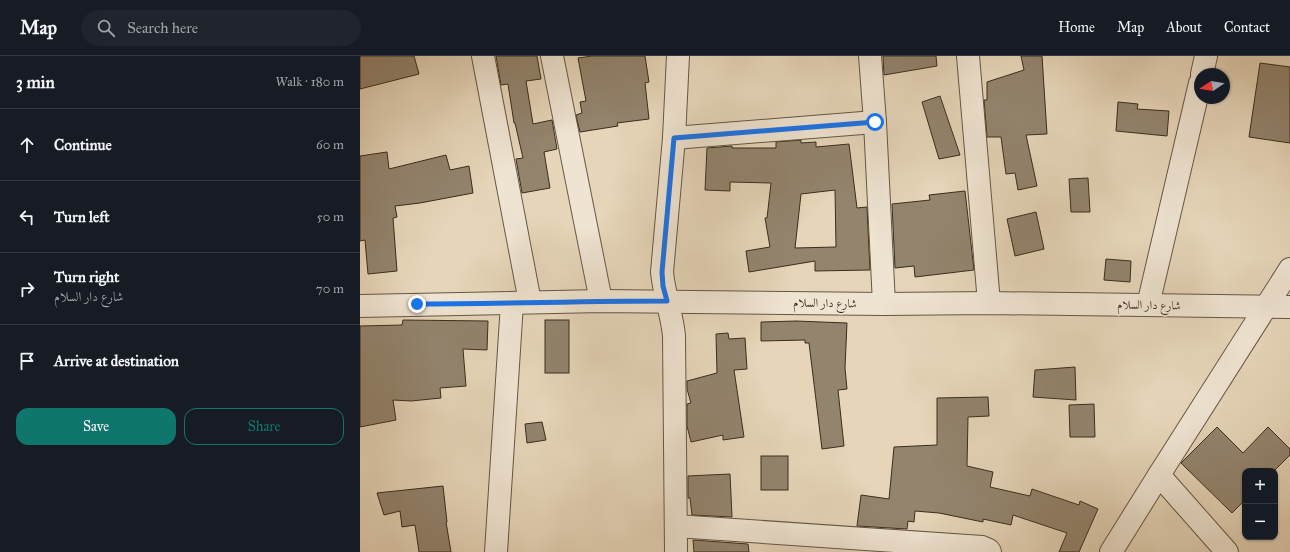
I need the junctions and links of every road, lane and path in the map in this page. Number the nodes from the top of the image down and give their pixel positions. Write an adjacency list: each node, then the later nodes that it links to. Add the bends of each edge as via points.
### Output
1 (483, 56): 14 (street)
2 (552, 56): 12 (street)
3 (678, 56): 10 (street)
4 (870, 56): 9 (street)
5 (968, 56): 15 (street)
6 (1206, 56): 7 (street)
7 (1203, 68)
8 (1195, 104): 17 (street)
9 (875, 122): 10 (street); 16 (street)
10 (674, 138): 13 (street, via 662,272)
11 (1290, 269): 19 (street)
12 (601, 301): 13 (street, شارع دار السلام); 14 (street, شارع دار السلام)
13 (667, 301): 16 (street, شارع دار السلام); 22 (street, via 674,336)
14 (521, 303): 18 (street, شارع دار السلام); 23 (street)
15 (989, 303): 16 (street, شارع دار السلام); 17 (street, شارع دار السلام)
16 (884, 304)
17 (1148, 305): 19 (street, شارع دار السلام)
18 (360, 306)
19 (1266, 307): 20 (street, شارع دار السلام); 21 (street)
20 (1290, 307)
21 (1159, 475): 26 (street); 27 (street)
22 (676, 526): 24 (street); 25 (street, via 982,547)
23 (496, 552)
24 (676, 552)
25 (990, 552)
26 (1111, 552)
27 (1227, 552)

